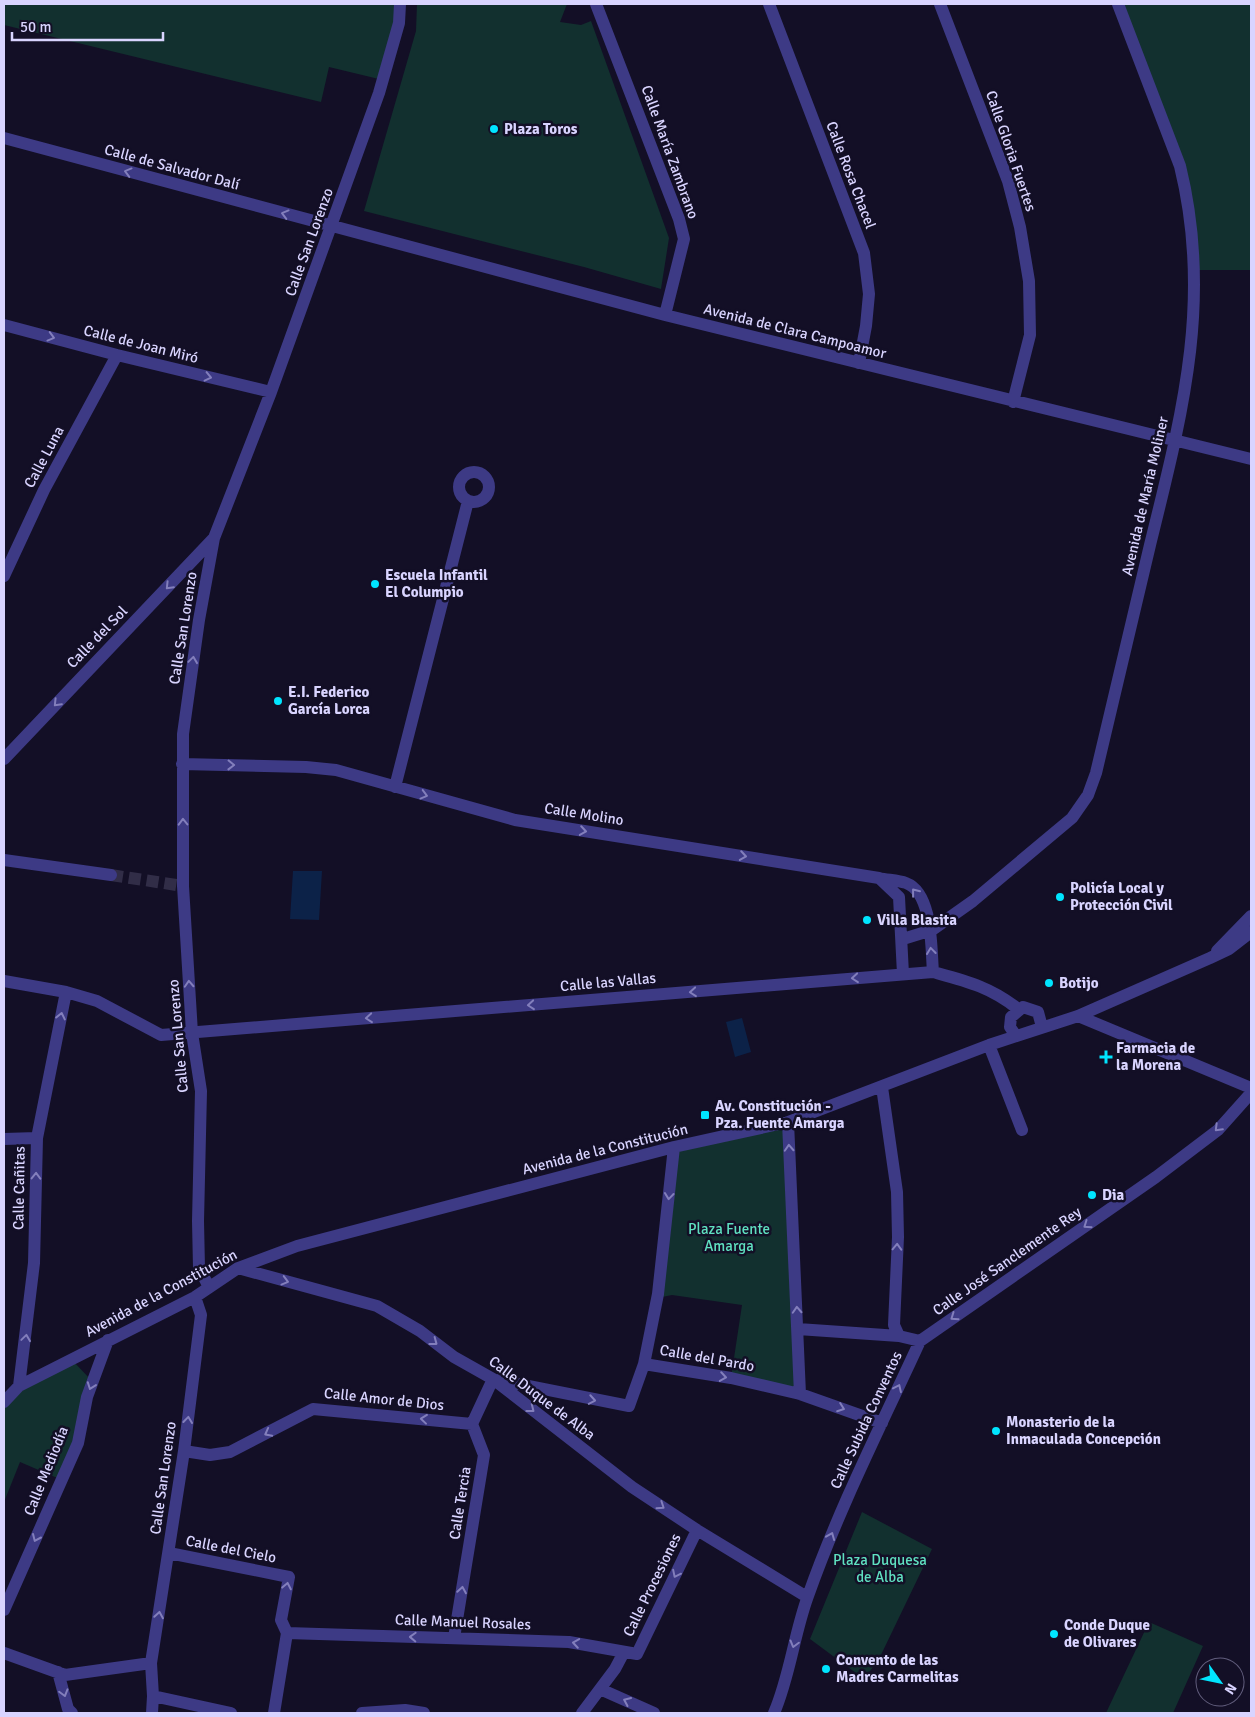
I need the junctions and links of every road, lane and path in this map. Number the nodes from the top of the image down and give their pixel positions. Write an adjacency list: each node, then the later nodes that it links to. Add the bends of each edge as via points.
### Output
1 (400, 4): 7 (street, Calle San Lorenzo, via 399,23 379,93)
2 (596, 4): 8 (street, Calle María Zambrano, via 684,239)
3 (769, 4): 11 (street, Calle Rosa Chacel, via 864,253 869,294)
4 (940, 4): 13 (street, Calle Gloria Fuertes, via 1008,181 1020,227 1029,281 1030,335)
5 (1118, 4): 14 (street, Avenida de María Moliner, via 1180,166 1194,245 1192,339)
6 (4, 138): 7 (street, Calle de Salvador Dalí, one-way to 6)
7 (332, 227): 8 (street, Avenida de Clara Campoamor); 12 (street, Calle San Lorenzo)
8 (665, 315): 11 (street, Avenida de Clara Campoamor)
9 (4, 325): 10 (street, Calle de Joan Miró, one-way to 10)
10 (116, 355): 12 (street, Calle de Joan Miró, one-way to 12); 18 (street, Calle Luna)
11 (859, 363): 13 (street, Avenida de Clara Campoamor)
12 (271, 392): 17 (street, Calle San Lorenzo)
13 (1013, 402): 14 (street, Avenida de Clara Campoamor)
14 (1174, 440): 15 (street, Avenida de Clara Campoamor); 27 (street, Avenida de María Moliner, via 1088,795 1072,818 973,901)
15 (1251, 459)
16 (468, 500): 22 (street)
17 (214, 538): 20 (street, Calle del Sol, one-way to 20); 21 (street, Calle San Lorenzo, one-way to 17, via 183,734 199,620)
18 (8, 554): 19 (street, Calle Luna)
19 (4, 576)
20 (4, 759)
21 (182, 764): 22 (street, Calle Molino, one-way to 22, via 336,770); 38 (street, Calle San Lorenzo, one-way to 21, via 183,886)
22 (395, 787): 25 (street, Calle Molino, one-way to 25, via 515,820)
23 (4, 860): 24 (street)
24 (111, 875)
25 (879, 878): 27 (street, Calle Molino, one-way to 25, via 917,892 907,883); 29 (street, via 899,897)
26 (1251, 916): 30 (street)
27 (932, 930): 29 (street, Avenida de María Moliner); 31 (street, Calle Molino, one-way to 27)
28 (1251, 932): 30 (street, Avenida de la Constitución, via 1229,949)
29 (902, 939): 32 (street)
30 (1210, 958): 36 (street, Avenida de la Constitución)
31 (933, 972): 32 (street, Calle las Vallas); 35 (street, Calle las Vallas, via 976,983)
32 (903, 974): 38 (street, Calle las Vallas, one-way to 38)
33 (4, 981): 34 (street, Calle las Vallas)
34 (66, 992): 38 (street, Calle las Vallas, via 97,1001 161,1035); 46 (street, Calle Cañitas, one-way to 34)
35 (1018, 1009): 37 (street, Calle las Vallas, via 1028,1007 1038,1012); 39 (street, via 1010,1022)
36 (1078, 1016): 37 (street, Avenida de la Constitución); 42 (street)
37 (1042, 1027): 39 (street, Avenida de la Constitución)
38 (192, 1033): 50 (street, Calle San Lorenzo, via 201,1091 199,1268)
39 (1016, 1036): 40 (street, Avenida de la Constitución)
40 (989, 1045): 41 (street, Avenida de la Constitución); 45 (street)
41 (882, 1087): 44 (street, Avenida de la Constitución); 53 (street, Calle Subida Conventos, one-way to 41, via 894,1325 897,1192)
42 (1251, 1088)
43 (1251, 1093): 55 (street, Calle José Sanclemente Rey, one-way to 55, via 1218,1130 1156,1177)
44 (788, 1122): 48 (street, Avenida de la Constitución); 52 (street, one-way to 44)
45 (1022, 1130)
46 (37, 1138): 47 (street); 58 (street, Calle Cañitas, one-way to 46, via 34,1263)
47 (4, 1140)
48 (674, 1147): 49 (street, Avenida de la Constitución, via 297,1246); 56 (street, one-way to 56, via 658,1294)
49 (238, 1268): 50 (street, Avenida de la Constitución); 57 (street, Calle Duque de Alba, one-way to 57, via 377,1306)
50 (208, 1287): 51 (street, Avenida de la Constitución)
51 (195, 1297): 54 (street, Avenida de la Constitución); 63 (street, Calle San Lorenzo, one-way to 51, via 201,1315)
52 (798, 1329): 53 (street); 59 (street)
53 (899, 1336): 55 (street, Calle Subida Conventos)
54 (108, 1340): 58 (street, Avenida de la Constitución); 67 (street, Calle Mediodía, one-way to 67, via 87,1397 78,1443)
55 (920, 1341): 61 (street, Calle Subida Conventos, one-way to 55)
56 (644, 1364): 57 (street, Calle del Pardo, one-way to 56, via 629,1406); 59 (street, Calle del Pardo, one-way to 59, via 732,1378)
57 (493, 1379): 62 (street); 64 (street, Calle Duque de Alba, one-way to 64, via 632,1487)
58 (19, 1386): 60 (street, Avenida de la Constitución)
59 (800, 1394): 61 (street, Calle del Pardo, one-way to 61)
60 (4, 1402)
61 (882, 1423): 66 (street, Calle Subida Conventos, one-way to 61, via 839,1516)
62 (472, 1424): 63 (street, Calle Amor de Dios, one-way to 63, via 313,1409 230,1452); 69 (street, Calle Tercia, one-way to 62, via 484,1455)
63 (184, 1451): 65 (street, Calle San Lorenzo)
64 (697, 1530): 66 (street, Calle Duque de Alba); 72 (street, Calle Procesiones, one-way to 72)
65 (169, 1553): 68 (street, Calle del Cielo, one-way to 65, via 281,1620 289,1577); 73 (street, Calle San Lorenzo, one-way to 65)
66 (807, 1597): 86 (street, Calle Subida Conventos, one-way to 86)
67 (4, 1610)
68 (287, 1633): 69 (street, Calle Manuel Rosales, one-way to 68); 81 (street)
69 (454, 1638): 70 (street, Calle Manuel Rosales, one-way to 69, via 569,1642)
70 (624, 1652): 72 (street, Calle Manuel Rosales); 75 (street)
71 (4, 1653): 74 (street)
72 (637, 1654)
73 (151, 1663): 74 (street, via 65,1675); 76 (street, Calle San Lorenzo)
74 (58, 1672): 78 (street, one-way to 78)
75 (600, 1689): 84 (street); 85 (street, one-way to 75)
76 (153, 1696): 79 (street); 80 (street)
77 (405, 1712): 82 (street); 83 (street)
78 (72, 1713)
79 (152, 1713)
80 (231, 1713)
81 (274, 1713)
82 (362, 1713)
83 (424, 1713)
84 (582, 1713)
85 (654, 1713)
86 (774, 1713)

